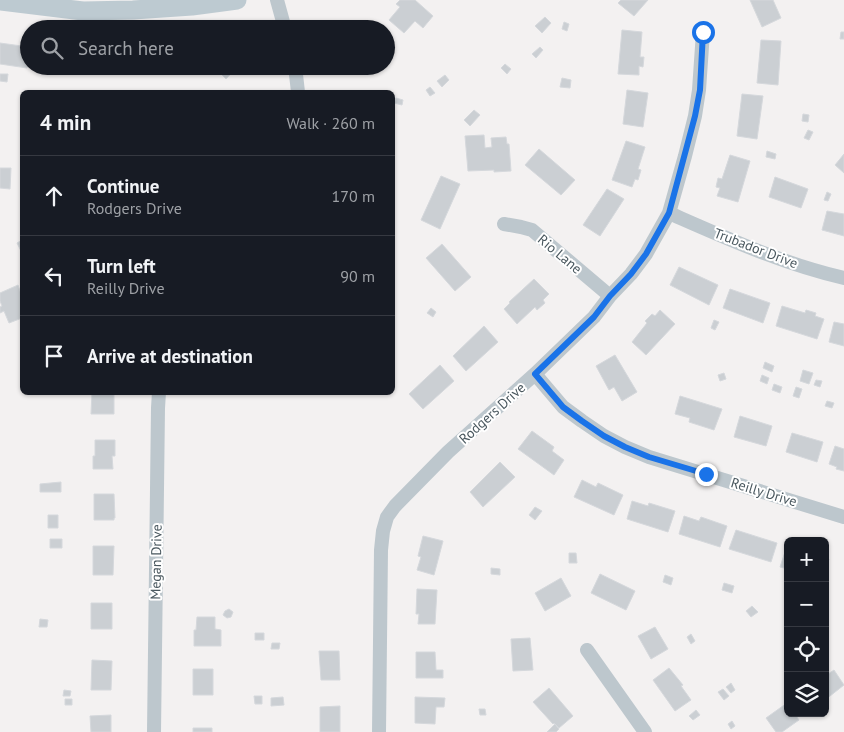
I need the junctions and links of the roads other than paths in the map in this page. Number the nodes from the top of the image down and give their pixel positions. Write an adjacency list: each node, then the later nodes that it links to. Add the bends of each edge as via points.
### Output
1 (237, 0): 3 (street, via 192,6 83,11)
2 (277, 0): 4 (street)
3 (0, 2)
4 (283, 20)
5 (703, 32): 8 (street, Rodgers Drive, via 700,90)
6 (296, 75): 7 (street)
7 (298, 90)
8 (669, 213): 10 (street, Trubador Drive, via 765,254); 11 (street, Rodgers Drive, via 646,254)
9 (504, 224): 11 (street, Rio Lane, via 532,230)
10 (844, 278)
11 (610, 296): 12 (street, Rodgers Drive, via 594,317)
12 (535, 374): 14 (street, Reilly Drive, via 563,407 625,447); 17 (street, Rodgers Drive, via 448,452 388,517 381,550)
13 (159, 395): 16 (street, Megan Drive)
14 (844, 517)
15 (587, 650): 18 (street)
16 (154, 732)
17 (379, 732)
18 (644, 732)

